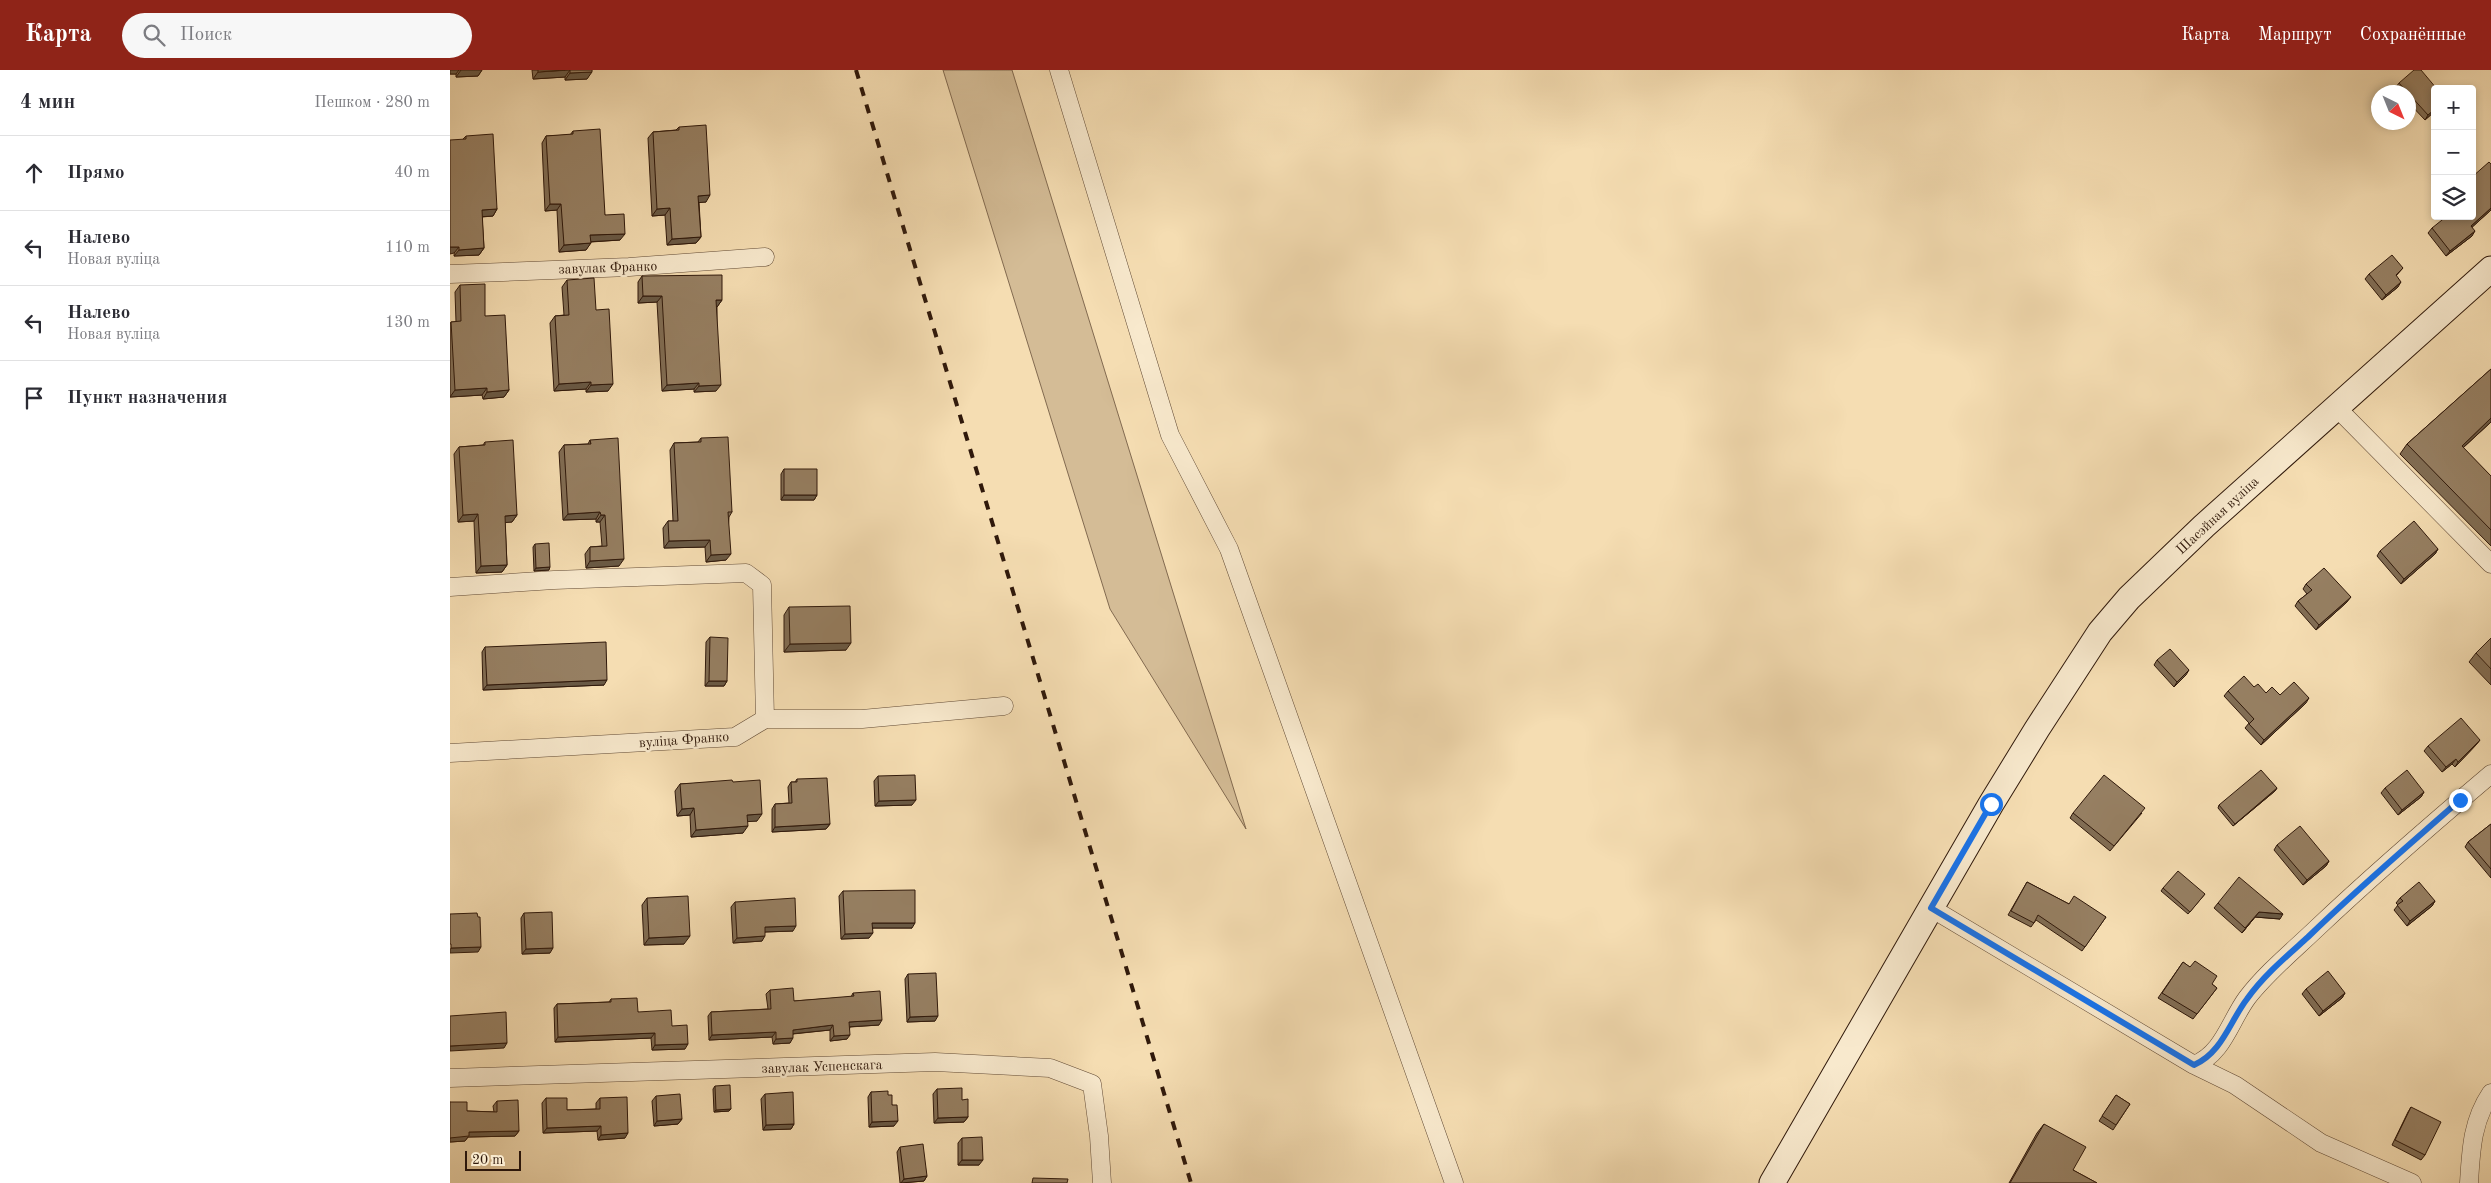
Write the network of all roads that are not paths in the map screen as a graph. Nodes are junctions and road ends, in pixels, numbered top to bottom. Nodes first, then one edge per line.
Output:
1 (1059, 70) edge
2 (766, 257) dead end
3 (2491, 269) edge
4 (450, 274) edge
5 (2338, 408) junction
6 (2491, 564) edge
7 (450, 587) edge
8 (1004, 706) dead end
9 (766, 719) junction
10 (450, 753) edge
11 (2491, 774) edge
12 (1931, 908) junction
13 (2194, 1065) junction
14 (450, 1078) edge
15 (2491, 1093) edge
16 (1102, 1183) edge
17 (1454, 1183) edge
18 (1772, 1183) edge
19 (2412, 1183) edge
20 (2469, 1183) edge

1 - 17 street
2 - 4 street, завулак Франко
3 - 5 main road, Шасэйная вуліца
5 - 6 street
5 - 12 main road, Шасэйная вуліца
7 - 9 street
8 - 9 street
9 - 10 street, вуліца Франко
11 - 13 street
12 - 13 street
12 - 18 main road, Шасэйная вуліца
13 - 19 street
14 - 16 street, завулак Успенскага
15 - 20 street

